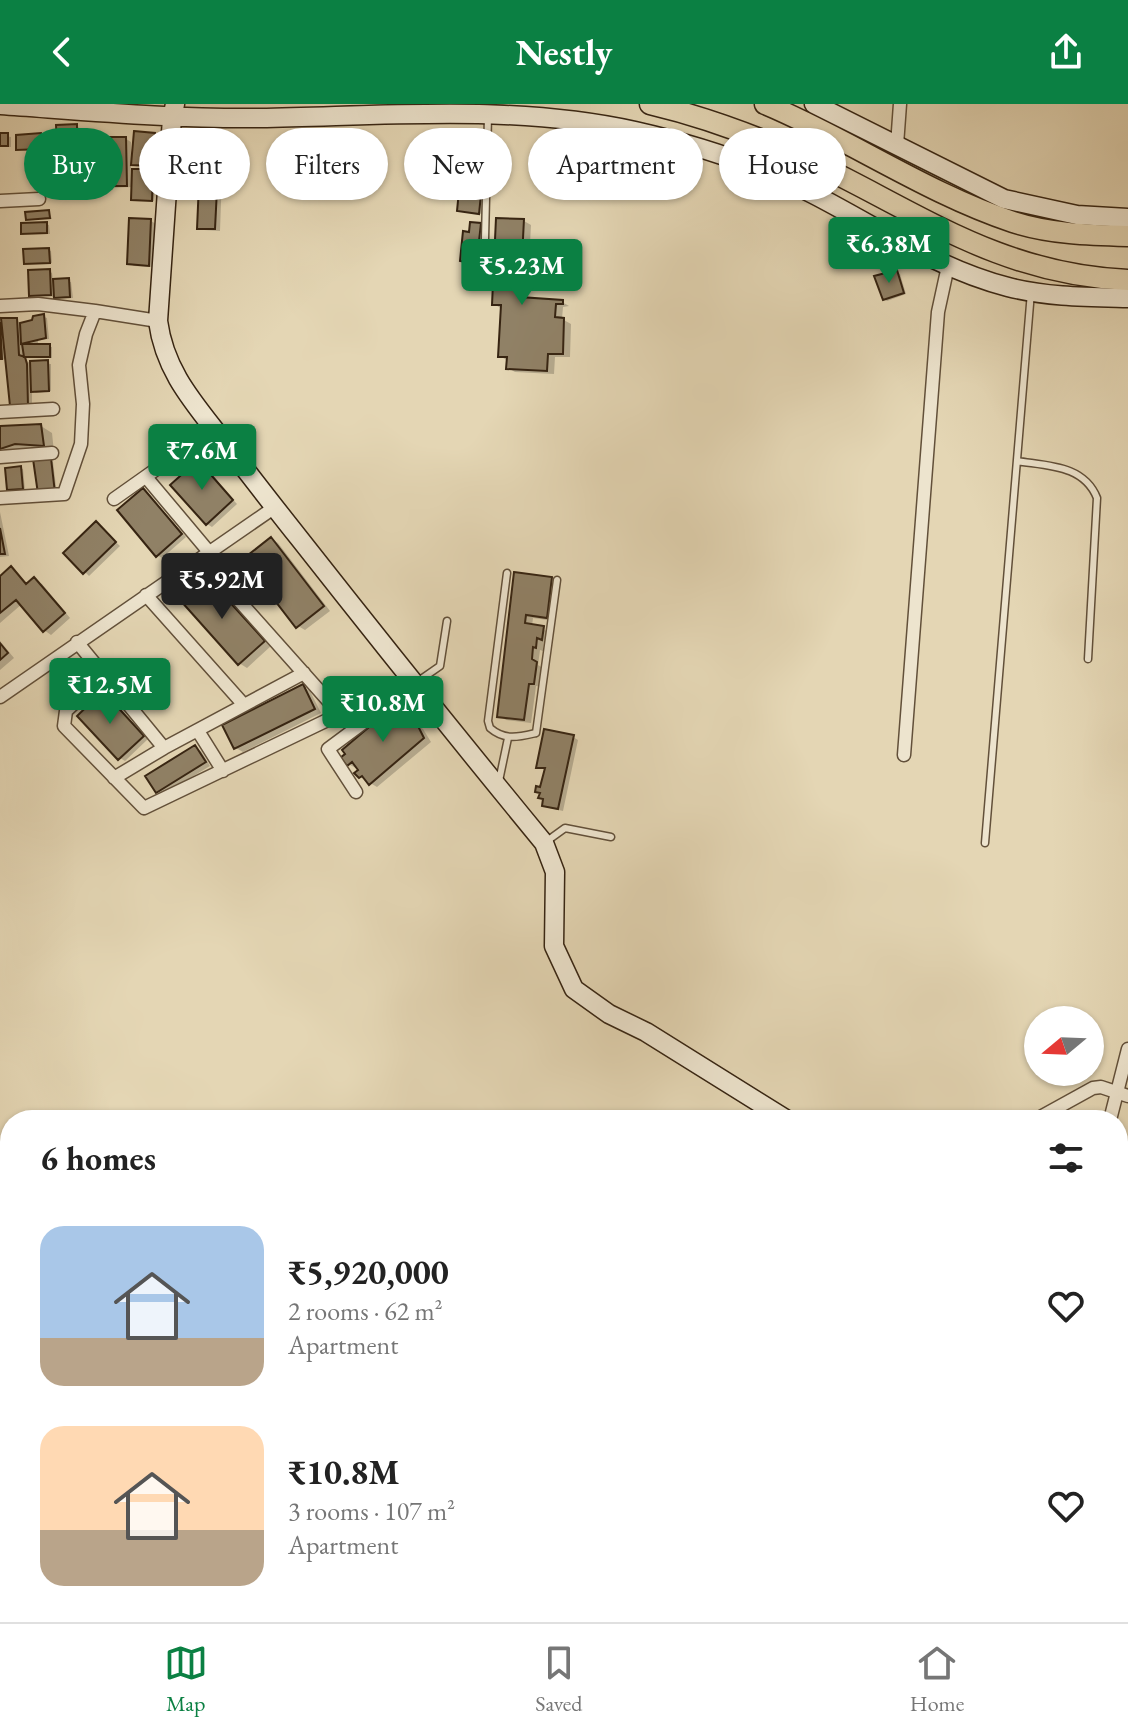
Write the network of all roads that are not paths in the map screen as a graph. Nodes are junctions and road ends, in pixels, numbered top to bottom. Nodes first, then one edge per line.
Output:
1 (650, 104) edge
2 (765, 104) edge
3 (814, 104) edge
4 (900, 104) edge
5 (0, 105) edge
6 (173, 111) edge
7 (488, 115) junction
8 (897, 145) junction
9 (24, 200) edge
10 (0, 201) edge
11 (1128, 218) edge
12 (1128, 236) edge
13 (948, 266) junction
14 (484, 280) dead end
15 (1128, 280) edge
16 (1031, 292) junction
17 (1128, 298) edge
18 (0, 306) edge
19 (95, 311) junction
20 (158, 321) junction
21 (53, 409) dead end
22 (0, 412) edge
23 (52, 453) dead end
24 (0, 457) edge
25 (172, 458) dead end
26 (1017, 461) junction
27 (146, 477) junction
28 (0, 498) edge
29 (114, 499) dead end
30 (275, 507) junction
31 (205, 555) junction
32 (507, 573) dead end
33 (557, 580) dead end
34 (146, 595) junction
35 (447, 621) dead end
36 (77, 642) junction
37 (1088, 659) dead end
38 (304, 673) junction
39 (104, 675) junction
40 (414, 685) junction
41 (0, 697) edge
42 (244, 705) junction
43 (198, 731) junction
44 (508, 738) junction
45 (164, 748) junction
46 (904, 755) dead end
47 (223, 771) junction
48 (114, 778) junction
49 (497, 787) junction
50 (356, 792) dead end
51 (611, 837) dead end
52 (544, 843) junction
53 (985, 843) dead end
54 (1128, 1049) edge
55 (1122, 1094) edge
56 (771, 1110) edge
57 (1053, 1110) edge

1 - 15 main road
2 - 12 main road
3 - 8 street
4 - 8 street
5 - 6 street
6 - 7 street
6 - 20 street
7 - 13 street
7 - 14 lane
8 - 11 street
9 - 10 street
13 - 16 street
13 - 46 street
16 - 17 street
16 - 26 lane
18 - 19 street
19 - 20 street
19 - 28 street
20 - 30 street
21 - 22 street
23 - 24 street
25 - 27 street
26 - 37 lane
26 - 53 lane
27 - 29 street
27 - 31 street
30 - 31 street
30 - 40 street
31 - 34 street
31 - 38 street
32 - 44 lane
33 - 44 lane
34 - 36 street
34 - 42 street
35 - 40 lane
36 - 39 street
36 - 41 street
38 - 42 street
38 - 47 street
39 - 45 street
39 - 48 street
40 - 49 street
40 - 50 street
42 - 43 street
43 - 45 street
43 - 47 street
44 - 49 lane
45 - 48 street
47 - 48 street
49 - 52 street
51 - 52 lane
52 - 56 street
54 - 55 street
55 - 57 street

